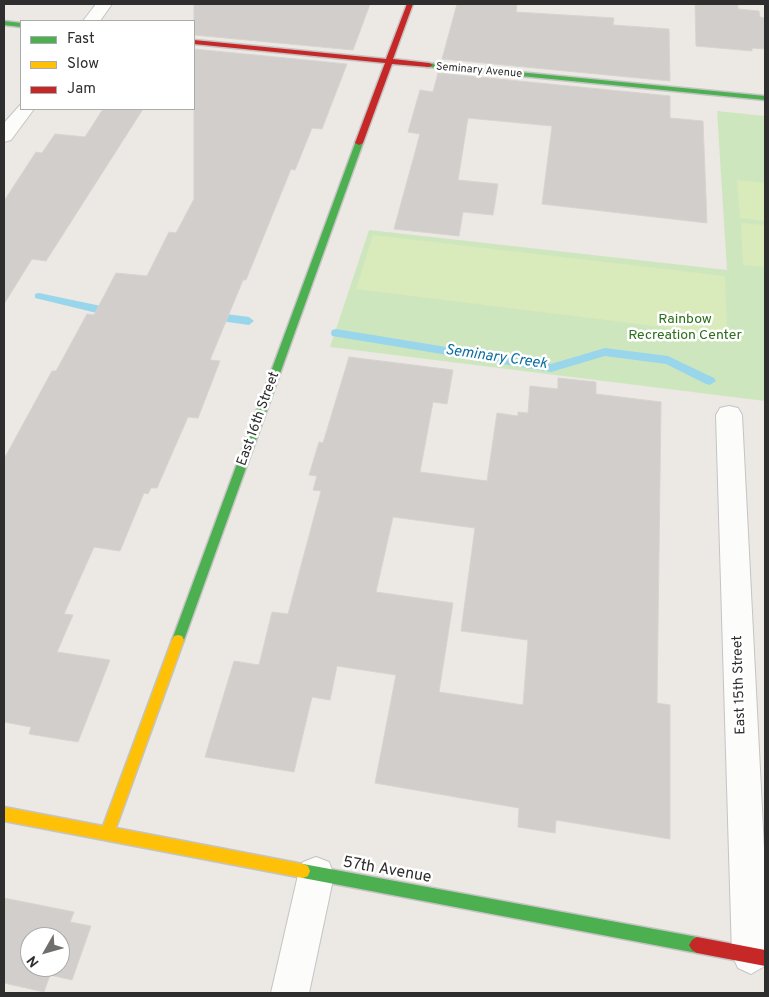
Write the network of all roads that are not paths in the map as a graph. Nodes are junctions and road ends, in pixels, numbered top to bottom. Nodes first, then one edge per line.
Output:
1 (104, 4) edge
2 (410, 4) edge
3 (92, 20) edge
4 (4, 23) edge
5 (20, 25) edge
6 (195, 42) edge
7 (389, 62) junction
8 (765, 98) edge
9 (23, 110) edge
10 (4, 136) edge
11 (729, 415) dead end
12 (4, 814) edge
13 (107, 833) junction
14 (316, 875) junction
15 (758, 956) edge
16 (290, 993) edge

1 - 3 street
2 - 7 street, East 16th Street
4 - 5 street
6 - 7 street, Seminary Avenue
7 - 8 street, Seminary Avenue
7 - 13 street, East 16th Street
9 - 10 street
11 - 15 street, East 15th Street
12 - 13 street, 57th Avenue
13 - 14 street, 57th Avenue
14 - 15 street, 57th Avenue
14 - 16 street

